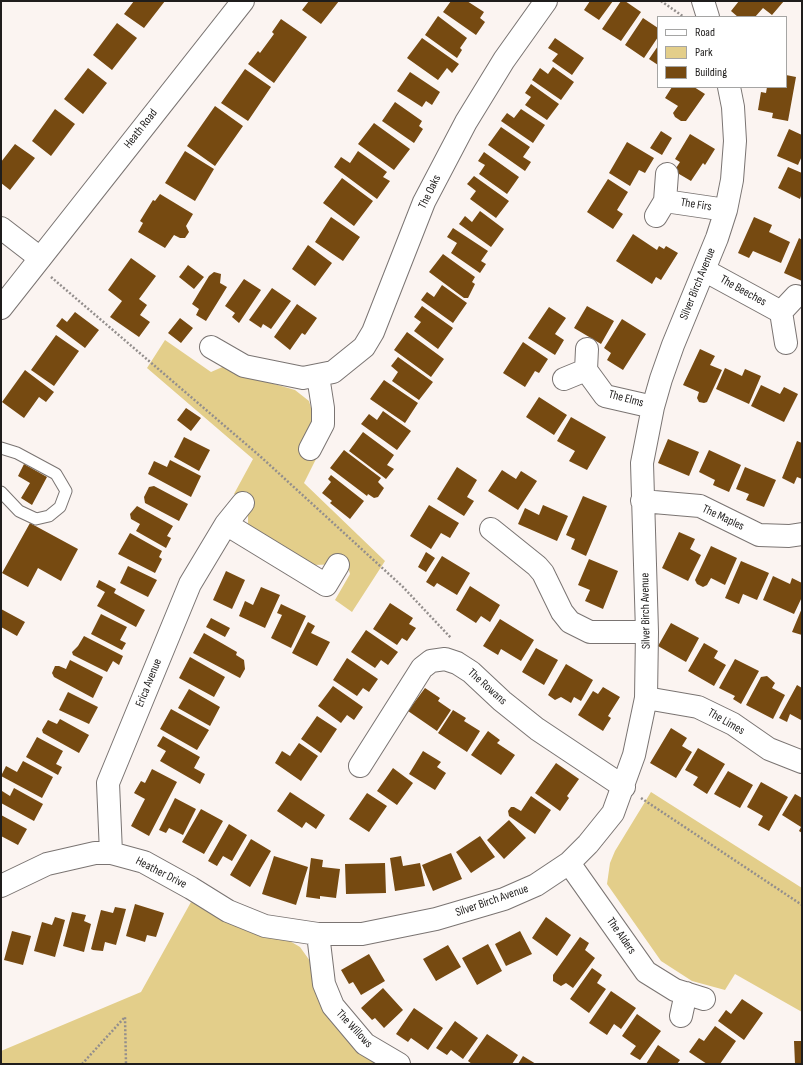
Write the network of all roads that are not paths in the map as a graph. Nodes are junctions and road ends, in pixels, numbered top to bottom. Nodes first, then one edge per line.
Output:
1 (243, 1) edge
2 (546, 1) edge
3 (703, 1) edge
4 (708, 16) edge
5 (729, 88) edge
6 (667, 174) dead end
7 (726, 210) junction
8 (1, 228) edge
9 (40, 258) junction
10 (704, 270) junction
11 (796, 296) dead end
12 (1, 308) edge
13 (781, 312) junction
14 (786, 343) dead end
15 (212, 347) dead end
16 (318, 376) junction
17 (564, 379) dead end
18 (653, 407) junction
19 (1, 448) edge
20 (310, 449) dead end
21 (1, 492) edge
22 (642, 501) junction
23 (243, 503) dead end
24 (226, 524) junction
25 (492, 529) dead end
26 (802, 534) edge
27 (338, 565) dead end
28 (647, 632) junction
29 (646, 698) junction
30 (802, 762) edge
31 (360, 766) dead end
32 (624, 787) junction
33 (112, 853) junction
34 (569, 862) junction
35 (1, 886) edge
36 (318, 934) junction
37 (681, 1016) dead end
38 (399, 1064) edge

1 - 9 street, Heath Road
2 - 16 street, The Oaks
3 - 4 street
5 - 7 street, Silver Birch Avenue
6 - 7 street, The Firs
7 - 10 street, Silver Birch Avenue
8 - 9 street
9 - 12 street, Heath Road
10 - 13 street, The Beeches
10 - 18 street, Silver Birch Avenue
11 - 13 street
13 - 14 street
15 - 16 street, The Oaks
16 - 20 street
17 - 18 street, The Elms
18 - 22 street, Silver Birch Avenue
19 - 21 lane
22 - 26 street, The Maples
22 - 28 street, Silver Birch Avenue
23 - 24 street, Erica Avenue
24 - 27 street
24 - 33 street, Erica Avenue
25 - 28 street
28 - 29 street, Silver Birch Avenue
29 - 30 street, The Limes
29 - 32 street, Silver Birch Avenue
31 - 32 street, The Rowans
32 - 34 street, Silver Birch Avenue
33 - 35 street, Heather Drive
33 - 36 street, Heather Drive
34 - 36 street, Silver Birch Avenue
34 - 37 street, The Alders
36 - 38 street, The Willows

